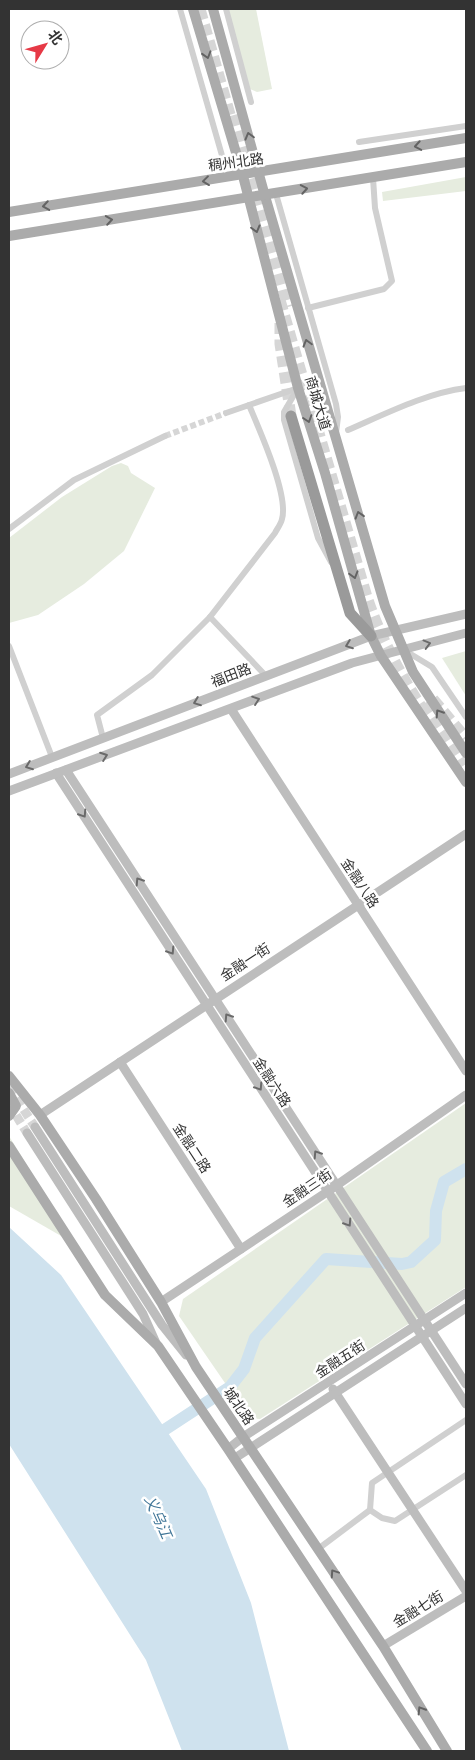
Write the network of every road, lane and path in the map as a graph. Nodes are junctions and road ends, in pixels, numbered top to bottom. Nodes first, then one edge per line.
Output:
1 (180, 9) edge
2 (193, 9) edge
3 (213, 9) edge
4 (226, 9) edge
5 (251, 102) dead end
6 (466, 126) edge
7 (466, 138) edge
8 (359, 142) dead end
9 (466, 162) edge
10 (259, 173) junction
11 (243, 176) junction
12 (373, 178) junction
13 (276, 194) junction
14 (265, 196) junction
15 (248, 199) junction
16 (9, 212) edge
17 (9, 236) edge
18 (308, 308) junction
19 (298, 388) junction
20 (466, 388) edge
21 (249, 405) junction
22 (226, 414) tunnel mouth
23 (291, 416) tunnel mouth
24 (348, 430) dead end
25 (165, 436) tunnel mouth
26 (335, 437) junction
27 (9, 529) edge
28 (338, 572) junction
29 (466, 614) edge
30 (210, 617) junction
31 (396, 630) junction
32 (466, 633) edge
33 (371, 636) junction
34 (9, 646) edge
35 (404, 650) junction
36 (381, 656) junction
37 (266, 676) junction
38 (231, 709) junction
39 (466, 717) edge
40 (103, 738) junction
41 (466, 754) edge
42 (52, 757) junction
43 (66, 770) junction
44 (56, 773) junction
45 (9, 774) edge
46 (466, 782) edge
47 (9, 791) edge
48 (466, 834) edge
49 (358, 905) junction
50 (216, 998) junction
51 (206, 1005) junction
52 (120, 1062) junction
53 (466, 1071) edge
54 (9, 1076) edge
55 (9, 1093) edge
56 (466, 1095) edge
57 (40, 1114) junction
58 (9, 1116) edge
59 (9, 1146) edge
60 (337, 1185) junction
61 (327, 1192) junction
62 (241, 1249) junction
63 (466, 1293) edge
64 (162, 1302) junction
65 (466, 1308) edge
66 (424, 1320) junction
67 (415, 1326) junction
68 (432, 1330) junction
69 (422, 1337) junction
70 (158, 1346) junction
71 (199, 1371) junction
72 (329, 1383) junction
73 (466, 1384) edge
74 (336, 1393) junction
75 (466, 1404) edge
76 (466, 1420) edge
77 (243, 1437) junction
78 (228, 1449) junction
79 (252, 1449) junction
80 (235, 1458) junction
81 (388, 1472) junction
82 (466, 1475) edge
83 (370, 1510) junction
84 (414, 1511) junction
85 (318, 1549) junction
86 (466, 1591) edge
87 (466, 1596) edge
88 (383, 1646) junction
89 (427, 1751) edge
90 (447, 1751) edge

1 - 11 street
2 -> 11 main road, 商城大道
10 -> 3 main road, 商城大道
4 - 5 street
6 - 8 street
7 -> 10 main road, 稠州北路
9 - 12 main road
10 - 11 main road, 稠州北路
10 - 14 main road, 商城大道
11 - 15 main road, 商城大道
11 -> 16 main road, 稠州北路
13 -> 12 main road
12 - 18 street
13 - 14 main road
13 - 18 street
14 - 15 main road
26 -> 14 main road, 商城大道
17 -> 15 main road
15 -> 19 main road, 商城大道
18 - 26 street
19 - 21 street
19 - 28 street
19 -> 33 main road, 商城大道
20 - 24 street
21 - 22 street
21 - 30 street
23 - 28 highway
25 - 27 street
31 -> 26 main road, 商城大道
28 - 33 highway
29 - 31 street, 福田路
30 - 37 street
30 - 40 street
31 - 33 street, 福田路
31 - 35 main road, 商城大道
35 -> 32 street
33 - 36 main road, 商城大道
33 -> 37 street, 福田路
34 - 42 street
35 - 36 street
35 - 39 street
41 -> 35 main road, 商城大道
38 -> 36 street
36 - 46 main road, 商城大道
37 -> 40 street, 福田路
43 -> 38 street
38 - 49 street, 金融八路
40 - 42 street, 福田路
42 -> 45 street, 福田路
43 - 44 street
50 -> 43 street, 金融六路
44 - 47 street
44 -> 51 street, 金融六路
48 - 49 street, 金融一街
49 - 50 street, 金融一街
49 - 53 street, 金融八路
50 - 51 street, 金融一街
60 -> 50 street, 金融六路
51 - 52 street, 金融一街
51 -> 61 street, 金融六路
52 - 57 street, 金融一街
52 - 62 street, 金融二路
54 - 57 main road, 城北路
55 - 58 main road
56 - 60 street, 金融三街
57 - 64 main road, 城北路
59 - 70 main road
60 - 61 street, 金融三街
60 - 66 street, 金融六路
61 - 62 street, 金融三街
61 -> 67 street, 金融六路
62 - 64 street, 金融三街
63 - 66 street, 金融五街
64 - 71 main road, 城北路
65 - 68 street, 金融五街
66 - 67 street, 金融五街
66 - 68 street, 金融六路
67 - 69 street, 金融六路
67 - 72 street, 金融五街
68 - 69 street, 金融五街
68 - 73 street, 金融六路
69 - 74 street, 金融五街
69 - 75 street, 金融六路
70 - 71 street
70 - 78 main road
71 - 77 main road, 城北路
72 - 74 street
72 - 77 street, 金融五街
74 - 79 street, 金融五街
74 - 81 street
76 - 81 street
77 - 78 street, 金融五街
77 - 79 main road, 城北路
78 - 80 main road
79 - 80 street, 金融五街
79 - 85 main road, 城北路
80 - 89 main road
81 - 83 street
81 - 84 street
82 - 84 street
83 - 84 street
83 - 85 street
84 - 86 street
88 -> 85 main road, 城北路
87 - 88 street, 金融七街
90 -> 88 main road, 城北路

